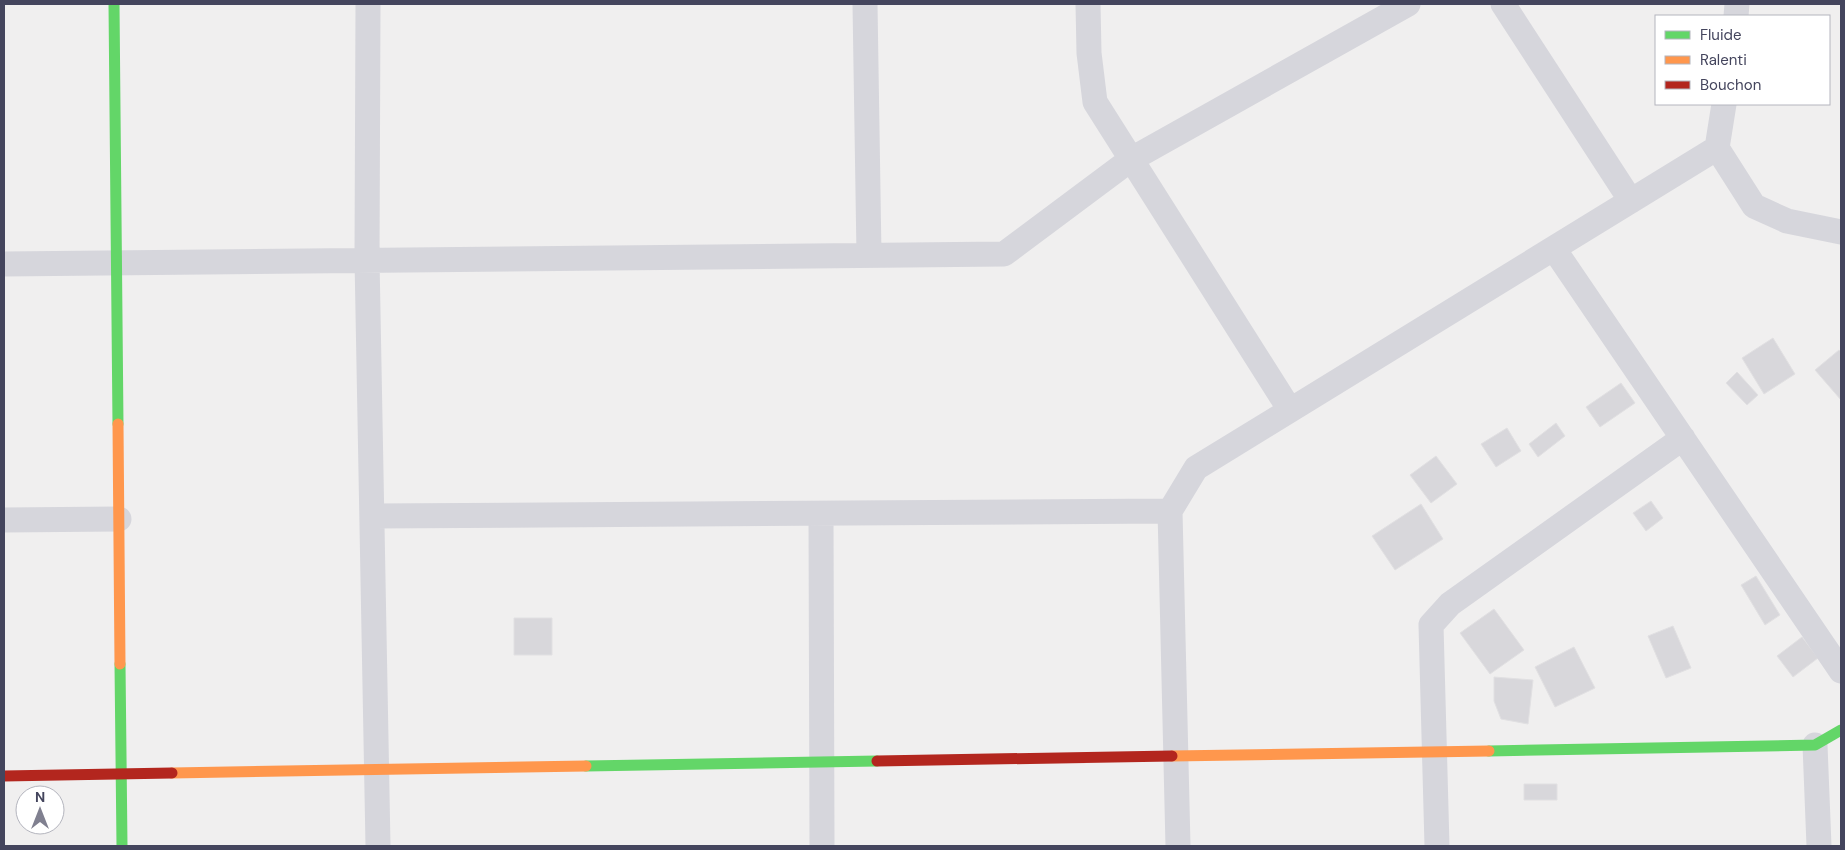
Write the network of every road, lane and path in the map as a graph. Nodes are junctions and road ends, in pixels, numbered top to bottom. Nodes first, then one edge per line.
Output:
1 (114, 4) edge
2 (368, 4) edge
3 (865, 4) edge
4 (1088, 4) edge
5 (1408, 4) edge
6 (1503, 4) edge
7 (1724, 105) edge
8 (1717, 148) junction
9 (1130, 160) junction
10 (1631, 201) junction
11 (1841, 232) edge
12 (1554, 249) junction
13 (869, 255) junction
14 (367, 259) junction
15 (116, 263) junction
16 (4, 264) edge
17 (1290, 410) junction
18 (1683, 438) junction
19 (1170, 511) junction
20 (821, 515) junction
21 (372, 516) junction
22 (119, 519) junction
23 (4, 520) edge
24 (1841, 671) edge
25 (1841, 730) edge
26 (1815, 745) junction
27 (1435, 750) junction
28 (1176, 755) junction
29 (821, 762) junction
30 (376, 770) junction
31 (4, 776) edge
32 (121, 776) junction
33 (122, 846) edge
34 (378, 846) edge
35 (822, 846) edge
36 (1178, 846) edge
37 (1437, 846) edge
38 (1819, 846) edge

1 - 15 street
2 - 14 street
3 - 13 street
4 - 9 street
5 - 9 street
6 - 10 street
7 - 8 street
8 - 10 street
8 - 11 street
9 - 13 street
9 - 17 street
10 - 12 street
12 - 17 street
12 - 18 street
13 - 14 street
14 - 15 street
14 - 21 street
15 - 16 street
15 - 22 street
17 - 19 street
18 - 24 street
18 - 27 street
19 - 20 street
19 - 28 street
20 - 21 street
20 - 29 street
21 - 30 street
22 - 23 street
22 - 32 street
25 - 26 street
26 - 27 street
26 - 38 street
27 - 28 street
27 - 37 street
28 - 29 street
28 - 36 street
29 - 30 street
29 - 35 street
30 - 32 street
30 - 34 street
31 - 32 street
32 - 33 street

